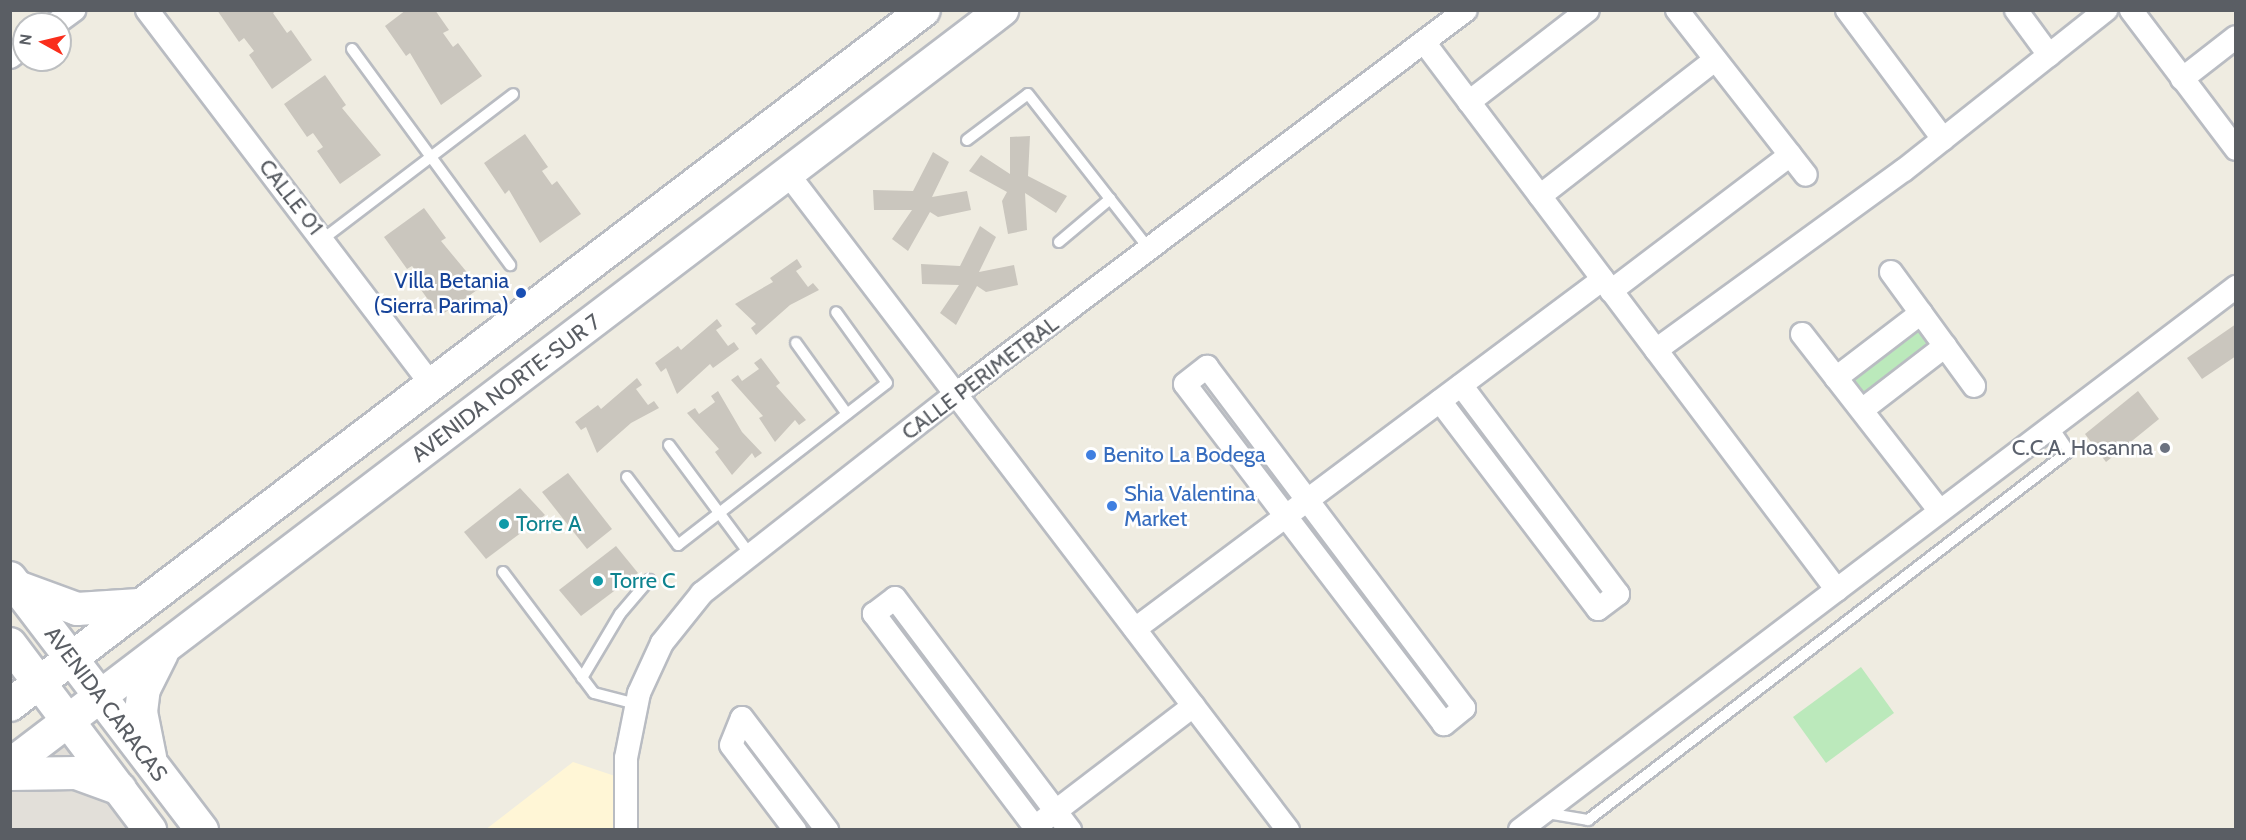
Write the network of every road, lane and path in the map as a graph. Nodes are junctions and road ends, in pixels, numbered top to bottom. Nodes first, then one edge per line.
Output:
1 (147, 10) edge
2 (924, 10) edge
3 (1002, 10) edge
4 (1466, 10) edge
5 (1588, 10) edge
6 (1677, 10) edge
7 (1847, 10) edge
8 (2016, 10) edge
9 (2106, 10) edge
10 (2131, 10) edge
11 (2235, 37) edge
12 (1424, 42) junction
13 (352, 49) dead end
14 (2049, 55) junction
15 (1715, 60) junction
16 (2182, 78) junction
17 (513, 94) dead end
18 (1469, 102) junction
19 (1943, 139) junction
20 (967, 140) dead end
21 (2235, 149) edge
22 (1790, 155) junction
23 (431, 157) junction
24 (788, 174) junction
25 (1806, 175) dead end
26 (1540, 196) junction
27 (1110, 199) junction
28 (323, 239) junction
29 (1059, 242) dead end
30 (1150, 250) junction
31 (510, 265) dead end
32 (1892, 272) dead end
33 (1607, 285) junction
34 (2235, 287) edge
35 (836, 312) dead end
36 (1921, 313) junction
37 (1802, 334) dead end
38 (796, 344) dead end
39 (1945, 346) junction
40 (1656, 350) junction
41 (1836, 378) junction
42 (1461, 385) junction
43 (432, 386) junction
44 (1974, 386) dead end
45 (956, 394) junction
46 (1440, 401) junction
47 (1862, 411) junction
48 (848, 414) junction
49 (2052, 426) junction
50 (669, 446) dead end
51 (627, 477) dead end
52 (1307, 500) junction
53 (1940, 511) junction
54 (719, 513) junction
55 (1286, 516) junction
56 (749, 553) junction
57 (503, 572) dead end
58 (649, 580) dead end
59 (13, 582) edge
60 (1837, 590) junction
61 (146, 603) junction
62 (1135, 629) junction
63 (10, 644) edge
64 (166, 646) junction
65 (72, 659) junction
66 (582, 678) junction
67 (40, 682) junction
68 (100, 697) junction
69 (636, 704) junction
70 (10, 705) edge
71 (1193, 705) junction
72 (69, 721) junction
73 (10, 765) edge
74 (153, 766) junction
75 (10, 774) edge
76 (120, 789) junction
77 (1056, 811) junction
78 (1543, 812) junction
79 (1034, 829) edge
80 (150, 830) edge
81 (202, 830) edge
82 (626, 830) edge
83 (795, 830) edge
84 (827, 830) edge
85 (1070, 830) edge
86 (1288, 830) edge
87 (1520, 830) edge

1 - 28 street, CALLE 01
2 - 43 main road, AVENIDA NORTE-SUR 7
3 - 24 main road, AVENIDA NORTE-SUR 7
4 - 12 street, CALLE PERIMETRAL
5 - 18 street
6 - 15 street
7 - 19 street
8 - 14 street
9 - 14 street
10 - 16 street
11 - 16 street
12 - 18 street
12 - 30 street, CALLE PERIMETRAL
13 - 23 lane
14 - 19 street
15 - 22 street
15 - 26 street
16 - 21 street
17 - 23 lane
18 - 26 street
19 - 40 street
20 - 27 lane
22 - 25 street
22 - 33 street
23 - 28 lane
23 - 31 lane
24 - 45 street
24 - 64 main road, AVENIDA NORTE-SUR 7
26 - 33 street
27 - 29 lane
27 - 30 lane
28 - 43 street, CALLE 01
30 - 45 street, CALLE PERIMETRAL
32 - 36 street
33 - 40 street
33 - 42 street
34 - 49 street
35 - 48 lane
36 - 39 street
36 - 41 street
37 - 41 street
38 - 48 lane
39 - 44 street
39 - 47 street
40 - 60 street
41 - 47 street
42 - 46 street
42 - 46 street
43 - 61 main road, AVENIDA NORTE-SUR 7
45 - 56 street, CALLE PERIMETRAL
45 - 62 street
46 - 52 street
47 - 53 street
48 - 54 lane
49 - 53 street
49 - 78 lane
50 - 54 lane
51 - 54 lane
52 - 55 street
52 - 55 street
52 - 55 street
53 - 60 street
54 - 56 lane
55 - 62 street
56 - 69 street, CALLE PERIMETRAL
57 - 66 lane
58 - 66 lane
59 - 61 main road
59 - 65 main road, AVENIDA CARACAS
60 - 78 street
61 - 65 main road, AVENIDA NORTE-SUR 7
62 - 71 street
63 - 67 main road, AVENIDA CARACAS
64 - 68 main road, AVENIDA NORTE-SUR 7
64 - 74 main road
65 - 67 main road, AVENIDA NORTE-SUR 7
65 - 68 main road, AVENIDA CARACAS
66 - 69 lane
67 - 70 main road, AVENIDA NORTE-SUR 7
67 - 72 main road, AVENIDA CARACAS
68 - 72 main road, AVENIDA NORTE-SUR 7
68 - 74 main road, AVENIDA CARACAS
69 - 82 street, CALLE PERIMETRAL
71 - 77 street
71 - 86 street
72 - 73 main road, AVENIDA NORTE-SUR 7
72 - 76 main road, AVENIDA CARACAS
74 - 81 main road, AVENIDA CARACAS
75 - 76 main road
76 - 80 main road, AVENIDA CARACAS
77 - 79 street
77 - 79 street
77 - 85 street
78 - 87 street
83 - 84 street

